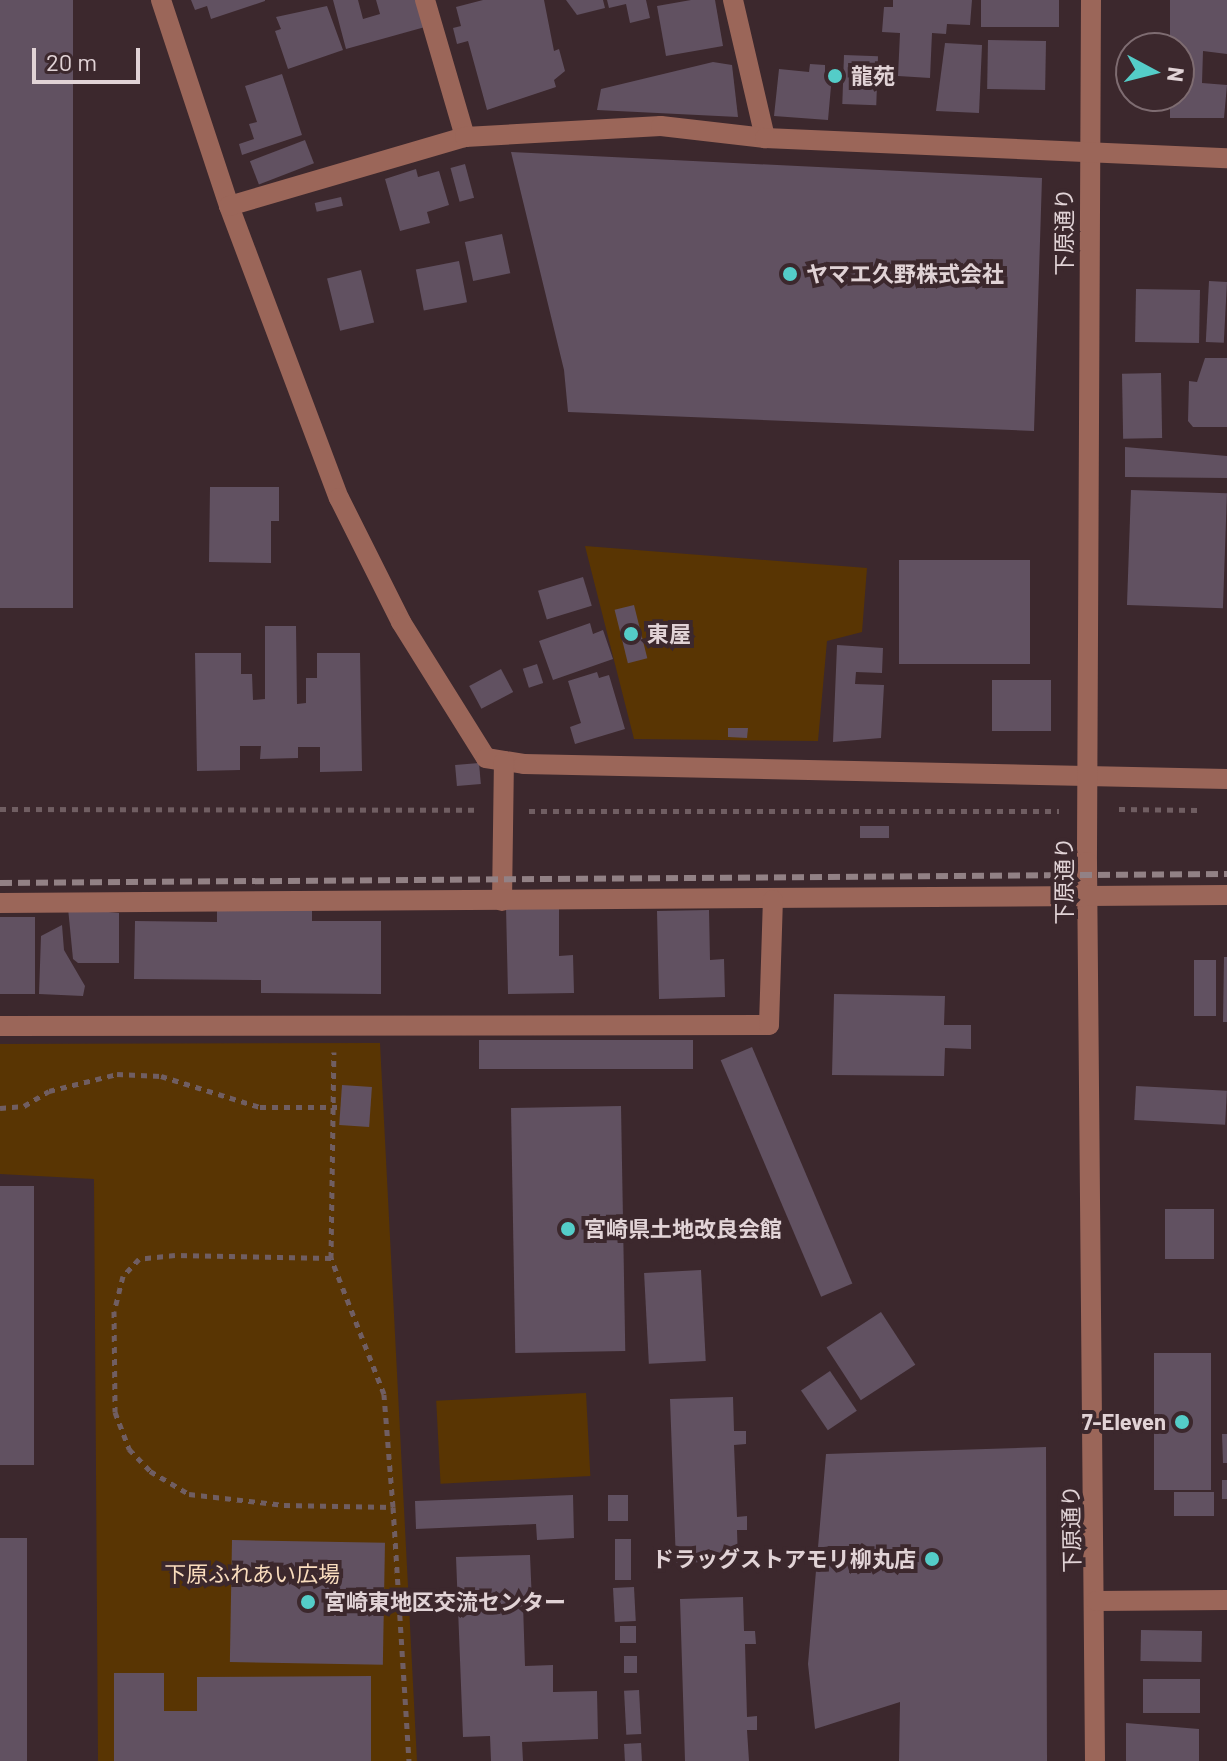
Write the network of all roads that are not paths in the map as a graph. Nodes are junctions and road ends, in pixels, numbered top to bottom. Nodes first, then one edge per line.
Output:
1 (161, 0) edge
2 (425, 0) edge
3 (733, 0) edge
4 (1091, 0) edge
5 (465, 137) junction
6 (765, 138) junction
7 (1088, 154) junction
8 (1227, 158) edge
9 (229, 206) junction
10 (504, 761) junction
11 (1088, 774) junction
12 (1227, 779) edge
13 (1227, 895) edge
14 (1087, 896) junction
15 (773, 900) junction
16 (502, 901) junction
17 (0, 903) edge
18 (0, 1026) edge
19 (1227, 1600) edge
20 (1096, 1601) junction
21 (1095, 1761) edge

1 - 9 street
2 - 5 street
3 - 6 street
4 - 7 street, 下原通り
5 - 6 street
5 - 9 street
6 - 7 street
7 - 8 street
7 - 11 street, 下原通り
9 - 10 street
10 - 11 street
10 - 16 street
11 - 12 street
11 - 14 street, 下原通り
13 - 14 street
14 - 15 street
14 - 20 street, 下原通り
15 - 16 street
15 - 18 street
16 - 17 street
19 - 20 street
20 - 21 street, 下原通り

